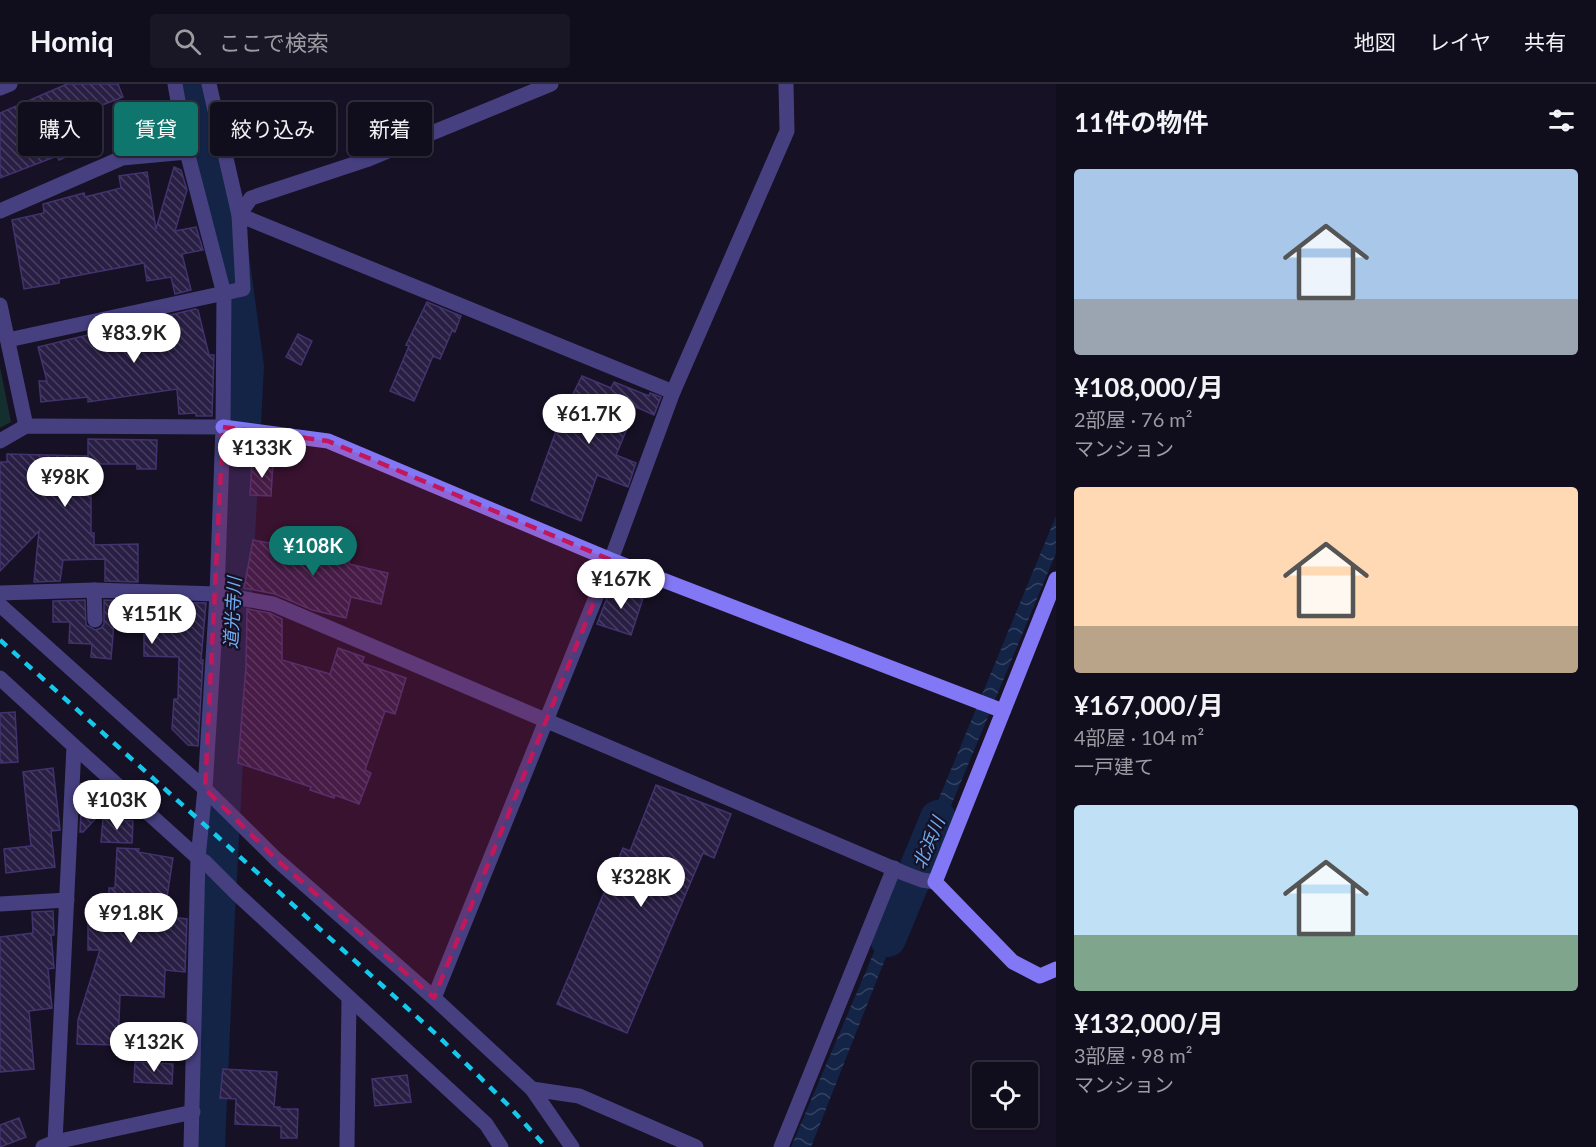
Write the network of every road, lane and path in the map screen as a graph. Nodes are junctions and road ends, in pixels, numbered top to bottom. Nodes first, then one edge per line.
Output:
1 (10, 84) edge
2 (175, 84) edge
3 (209, 84) edge
4 (550, 84) edge
5 (786, 84) edge
6 (0, 88) edge
7 (178, 102) edge
8 (144, 156) edge
9 (188, 156) edge
10 (0, 211) edge
11 (239, 215) junction
12 (224, 294) junction
13 (0, 305) edge
14 (8, 340) junction
15 (673, 392) junction
16 (26, 426) junction
17 (224, 427) junction
18 (0, 441) edge
19 (611, 560) junction
20 (1056, 579) edge
21 (94, 590) junction
22 (0, 593) edge
23 (218, 594) junction
24 (0, 605) edge
25 (95, 620) dead end
26 (0, 678) edge
27 (999, 710) junction
28 (547, 721) junction
29 (74, 746) junction
30 (206, 789) junction
31 (201, 860) junction
32 (900, 871) junction
33 (928, 881) junction
34 (67, 900) junction
35 (0, 904) edge
36 (1056, 969) edge
37 (350, 998) junction
38 (434, 998) junction
39 (531, 1089) junction
40 (193, 1112) junction
41 (49, 1144) edge
42 (191, 1147) edge
43 (347, 1147) edge
44 (501, 1147) edge
45 (572, 1147) edge
46 (696, 1147) edge
47 (781, 1147) edge

1 - 6 street
2 - 7 street
3 - 11 street
4 - 11 street
5 - 15 street
8 - 10 street
9 - 12 street
11 - 12 street
11 - 15 street
12 - 14 street
12 - 17 street
13 - 14 street
14 - 16 street
15 - 19 street
16 - 17 street
16 - 18 street
17 - 19 street
17 - 23 street
19 - 27 street
19 - 28 street
20 - 27 street
21 - 22 street
21 - 23 street
21 - 25 street
23 - 28 street
23 - 30 street
24 - 30 street
26 - 29 street
27 - 33 street
28 - 32 street
28 - 38 street
29 - 31 street
29 - 34 street
30 - 31 street
30 - 38 street
31 - 37 street
31 - 40 street
32 - 33 street
32 - 47 street
33 - 36 street
34 - 35 street
34 - 41 street
37 - 43 street
37 - 44 street
38 - 39 street
39 - 45 street
39 - 46 street
40 - 41 street
40 - 42 street

